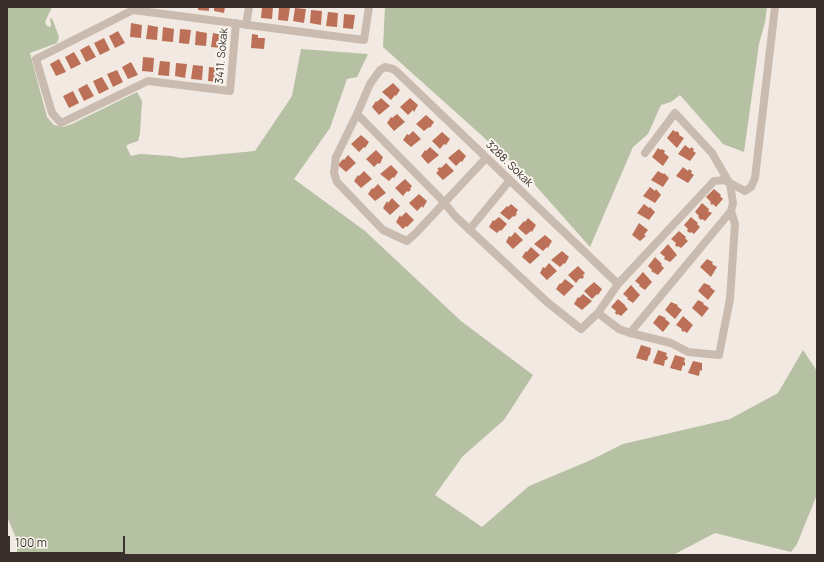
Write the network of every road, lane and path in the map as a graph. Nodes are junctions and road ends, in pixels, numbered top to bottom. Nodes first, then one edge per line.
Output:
1 (249, 7) edge
2 (369, 7) edge
3 (775, 7) edge
4 (133, 9) edge
5 (236, 24) junction
6 (246, 25) junction
7 (357, 114) junction
8 (645, 153) dead end
9 (486, 158) junction
10 (510, 180) junction
11 (730, 184) junction
12 (444, 203) junction
13 (731, 211) junction
14 (469, 230) junction
15 (618, 284) junction
16 (598, 313) junction
17 (630, 333) junction

1 - 6 street, 3411. Sokak
2 - 6 street
3 - 11 street
4 - 5 street
4 - 5 street, 3411. Sokak
5 - 6 street
7 - 9 street, 3288. Sokak
7 - 12 street
7 - 12 street
8 - 11 street
9 - 10 street, 3288. Sokak
9 - 12 street
10 - 14 street
10 - 15 street, 3288. Sokak
11 - 13 street
11 - 15 street
12 - 14 street
13 - 17 street
13 - 17 street
14 - 16 street
15 - 16 street
16 - 17 street

